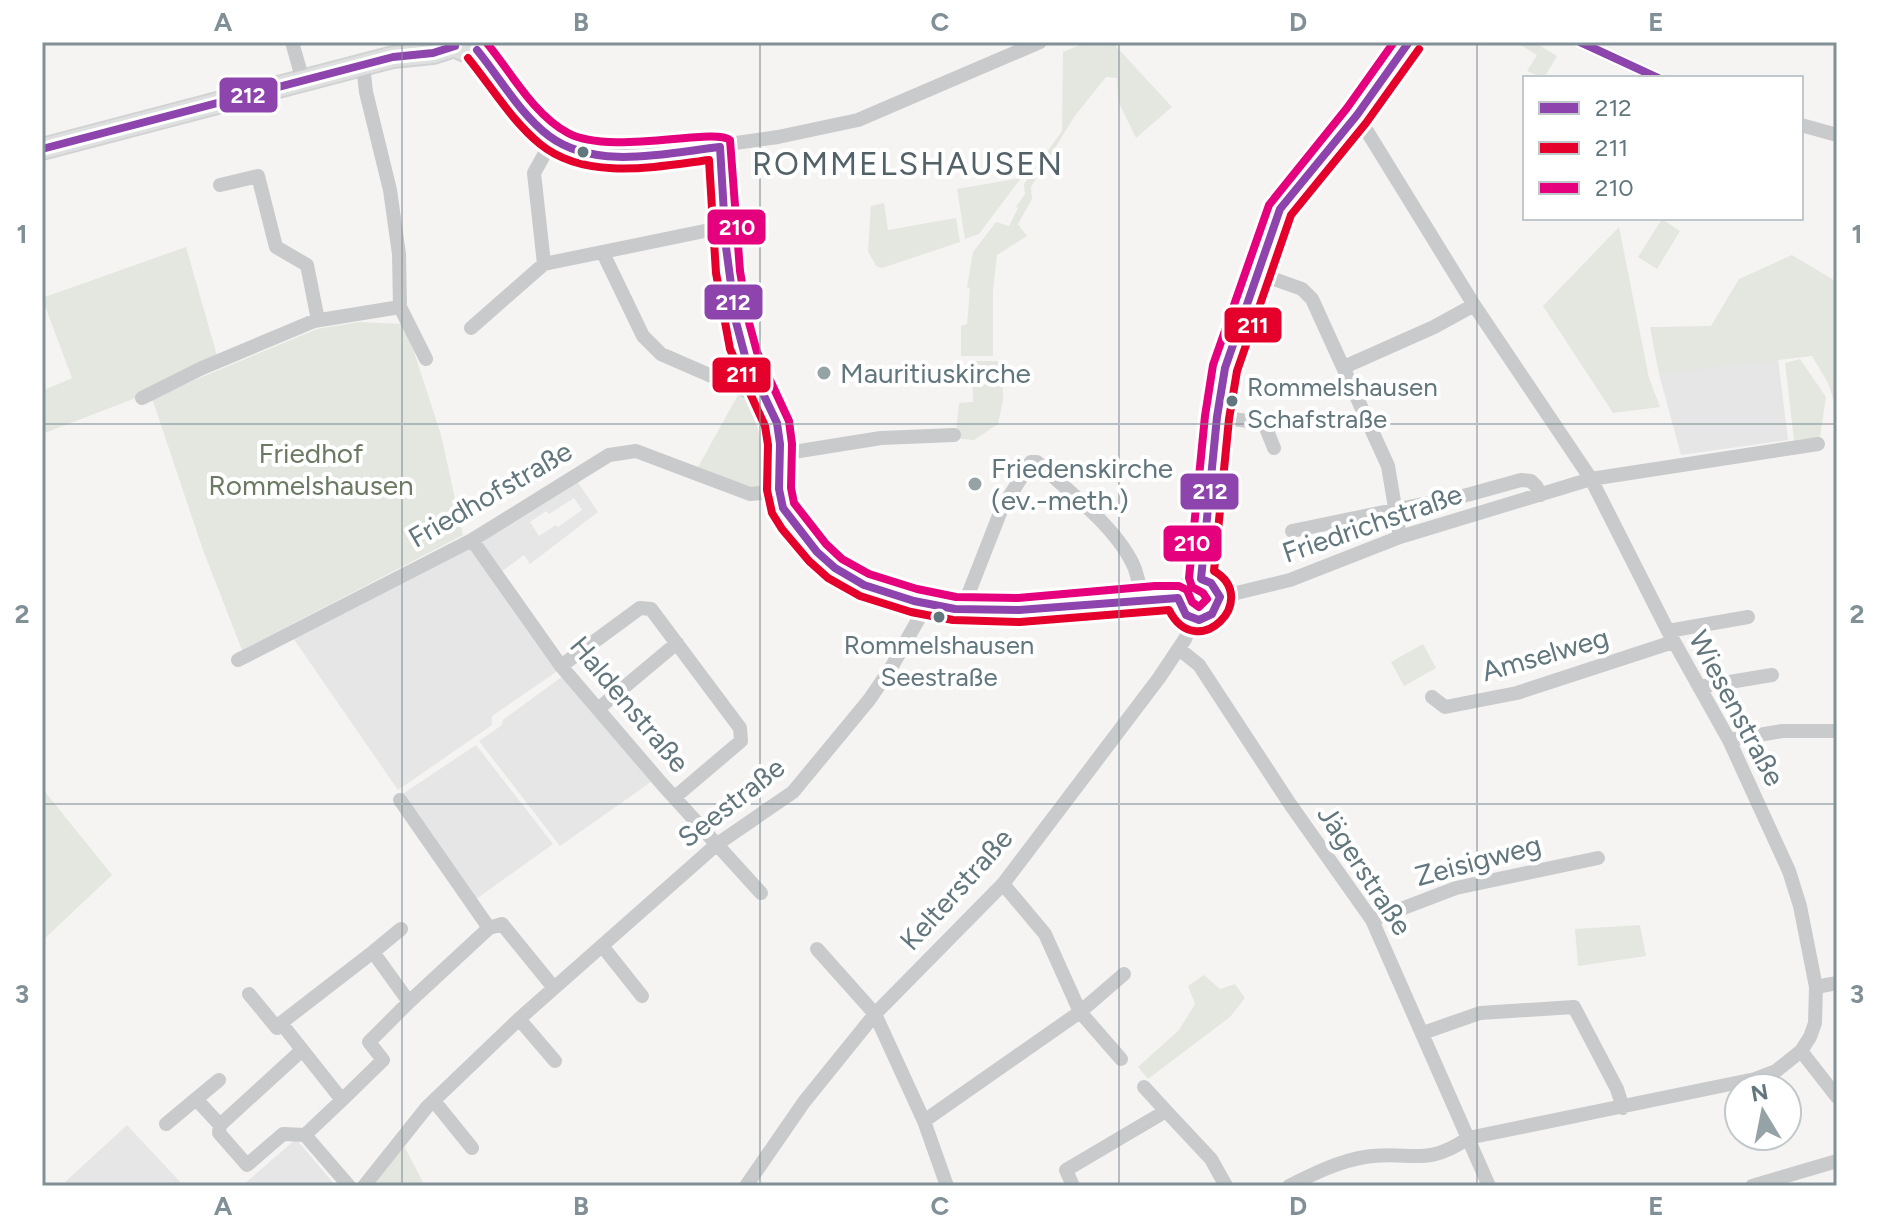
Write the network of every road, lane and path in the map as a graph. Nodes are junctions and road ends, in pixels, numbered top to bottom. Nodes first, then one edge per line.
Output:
1 (292, 42) edge
2 (425, 42) edge
3 (1040, 42) edge
4 (1409, 42) edge
5 (1580, 42) edge
6 (454, 44) edge
7 (480, 46) edge
8 (407, 54) junction
9 (363, 65) junction
10 (1654, 76) edge
11 (303, 81) junction
12 (1357, 115) junction
13 (1803, 126) edge
14 (1837, 135) edge
15 (553, 139) junction
16 (720, 147) junction
17 (42, 149) edge
18 (220, 185) dead end
19 (724, 227) junction
20 (603, 253) junction
21 (544, 264) junction
22 (1257, 273) junction
23 (1474, 305) junction
24 (400, 307) junction
25 (318, 320) junction
26 (471, 328) dead end
27 (426, 359) dead end
28 (1344, 367) junction
29 (142, 398) dead end
30 (769, 401) junction
31 (1217, 417) junction
32 (954, 435) dead end
33 (1818, 444) dead end
34 (1274, 448) dead end
35 (781, 454) junction
36 (1591, 479) junction
37 (780, 491) junction
38 (1541, 495) junction
39 (1396, 508) junction
40 (1292, 531) dead end
41 (1400, 537) junction
42 (472, 540) junction
43 (1201, 579) junction
44 (1220, 597) junction
45 (1178, 598) junction
46 (1143, 599) junction
47 (927, 604) junction
48 (962, 610) junction
49 (1748, 617) dead end
50 (1193, 619) junction
51 (1670, 637) junction
52 (677, 643) junction
53 (1179, 649) junction
54 (238, 660) dead end
55 (561, 666) junction
56 (1772, 675) dead end
57 (1699, 687) junction
58 (1432, 697) dead end
59 (598, 709) junction
60 (1837, 731) edge
61 (1729, 740) junction
62 (675, 797) junction
63 (400, 800) dead end
64 (716, 845) junction
65 (1598, 858) dead end
66 (1003, 884) junction
67 (761, 893) dead end
68 (1372, 920) junction
69 (489, 928) junction
70 (401, 929) dead end
71 (603, 947) junction
72 (817, 949) dead end
73 (373, 952) junction
74 (1124, 974) dead end
75 (1837, 983) edge
76 (1816, 987) junction
77 (554, 988) junction
78 (249, 994) dead end
79 (642, 996) dead end
80 (409, 1002) junction
81 (1080, 1012) junction
82 (875, 1014) junction
83 (519, 1019) junction
84 (281, 1023) junction
85 (1423, 1033) junction
86 (301, 1051) junction
87 (1801, 1051) junction
88 (1121, 1059) dead end
89 (555, 1061) dead end
90 (219, 1080) dead end
91 (1144, 1087) dead end
92 (1837, 1097) edge
93 (196, 1099) junction
94 (342, 1100) junction
95 (434, 1101) junction
96 (1623, 1108) junction
97 (1166, 1111) junction
98 (924, 1121) junction
99 (166, 1124) dead end
100 (220, 1125) junction
101 (305, 1135) junction
102 (1468, 1138) junction
103 (472, 1148) dead end
104 (1837, 1161) edge
105 (349, 1186) edge
106 (364, 1186) edge
107 (746, 1186) edge
108 (947, 1186) edge
109 (1073, 1186) edge
110 (1226, 1186) edge
111 (1289, 1186) edge
112 (1489, 1186) edge
113 (1752, 1186) edge

1 - 11 street
2 - 8 main road
3 - 16 street
4 - 12 street
5 - 10 street
6 - 7 main road
6 - 8 main road
7 - 15 street
8 - 9 main road
9 - 11 main road
9 - 24 street
11 - 17 main road
12 - 22 street
12 - 23 street, Wiesenstraße
13 - 14 street
15 - 16 street
15 - 21 street
16 - 19 street
18 - 25 street
19 - 20 street
19 - 30 street
20 - 21 street
20 - 30 street
21 - 26 street
22 - 28 street
22 - 31 street
23 - 28 street
23 - 36 street, Wiesenstraße
24 - 25 street
24 - 27 street
25 - 29 street
28 - 39 street
30 - 35 street
31 - 34 street
31 - 43 street
32 - 35 street
33 - 36 street, Friedrichstraße
35 - 37 street
36 - 38 street, Friedrichstraße
36 - 51 street, Wiesenstraße
37 - 42 street, Friedhofstraße
37 - 47 street
38 - 39 street, Friedrichstraße
38 - 41 street, Friedrichstraße
39 - 40 street, Friedrichstraße
39 - 41 street
41 - 44 street, Friedrichstraße
42 - 54 street, Friedhofstraße
42 - 55 street, Haldenstraße
43 - 44 street
43 - 45 street
44 - 50 street
45 - 46 street
45 - 50 street
46 - 48 street
46 - 48 street
47 - 48 street
47 - 64 street, Seestraße
49 - 51 street, Amselweg
50 - 53 street, Kelterstraße
51 - 57 street, Wiesenstraße
51 - 58 street, Amselweg
52 - 55 street
52 - 59 street
52 - 62 street
53 - 66 street, Kelterstraße
53 - 68 street, Jägerstraße
55 - 59 street, Haldenstraße
56 - 57 street
57 - 61 street, Wiesenstraße
59 - 62 street, Haldenstraße
60 - 61 street
61 - 76 street, Wiesenstraße
62 - 64 street, Haldenstraße
63 - 69 street
64 - 67 street, Haldenstraße
64 - 71 street, Seestraße
65 - 68 street, Zeisigweg
66 - 81 street
66 - 82 street, Kelterstraße
68 - 85 street, Jägerstraße
69 - 77 street
69 - 80 street
70 - 73 street
71 - 77 street, Seestraße
71 - 79 street
72 - 82 street
73 - 80 street
73 - 84 street
74 - 81 street
75 - 76 street
76 - 87 street, Wiesenstraße
77 - 83 street, Seestraße
78 - 84 street
80 - 94 street
81 - 88 street
81 - 98 street
82 - 98 street
82 - 107 street, Kelterstraße
83 - 89 street
83 - 95 street, Seestraße
84 - 86 street
85 - 96 street
85 - 102 street, Jägerstraße
86 - 94 street
86 - 100 street
87 - 92 street
87 - 96 street
90 - 93 street
91 - 97 street
93 - 99 street
93 - 100 street
94 - 101 street
95 - 103 street
95 - 106 street, Seestraße
96 - 102 street
97 - 109 street
97 - 110 street
98 - 108 street
100 - 101 street
101 - 105 street
102 - 111 street
102 - 112 street, Jägerstraße
104 - 113 street

